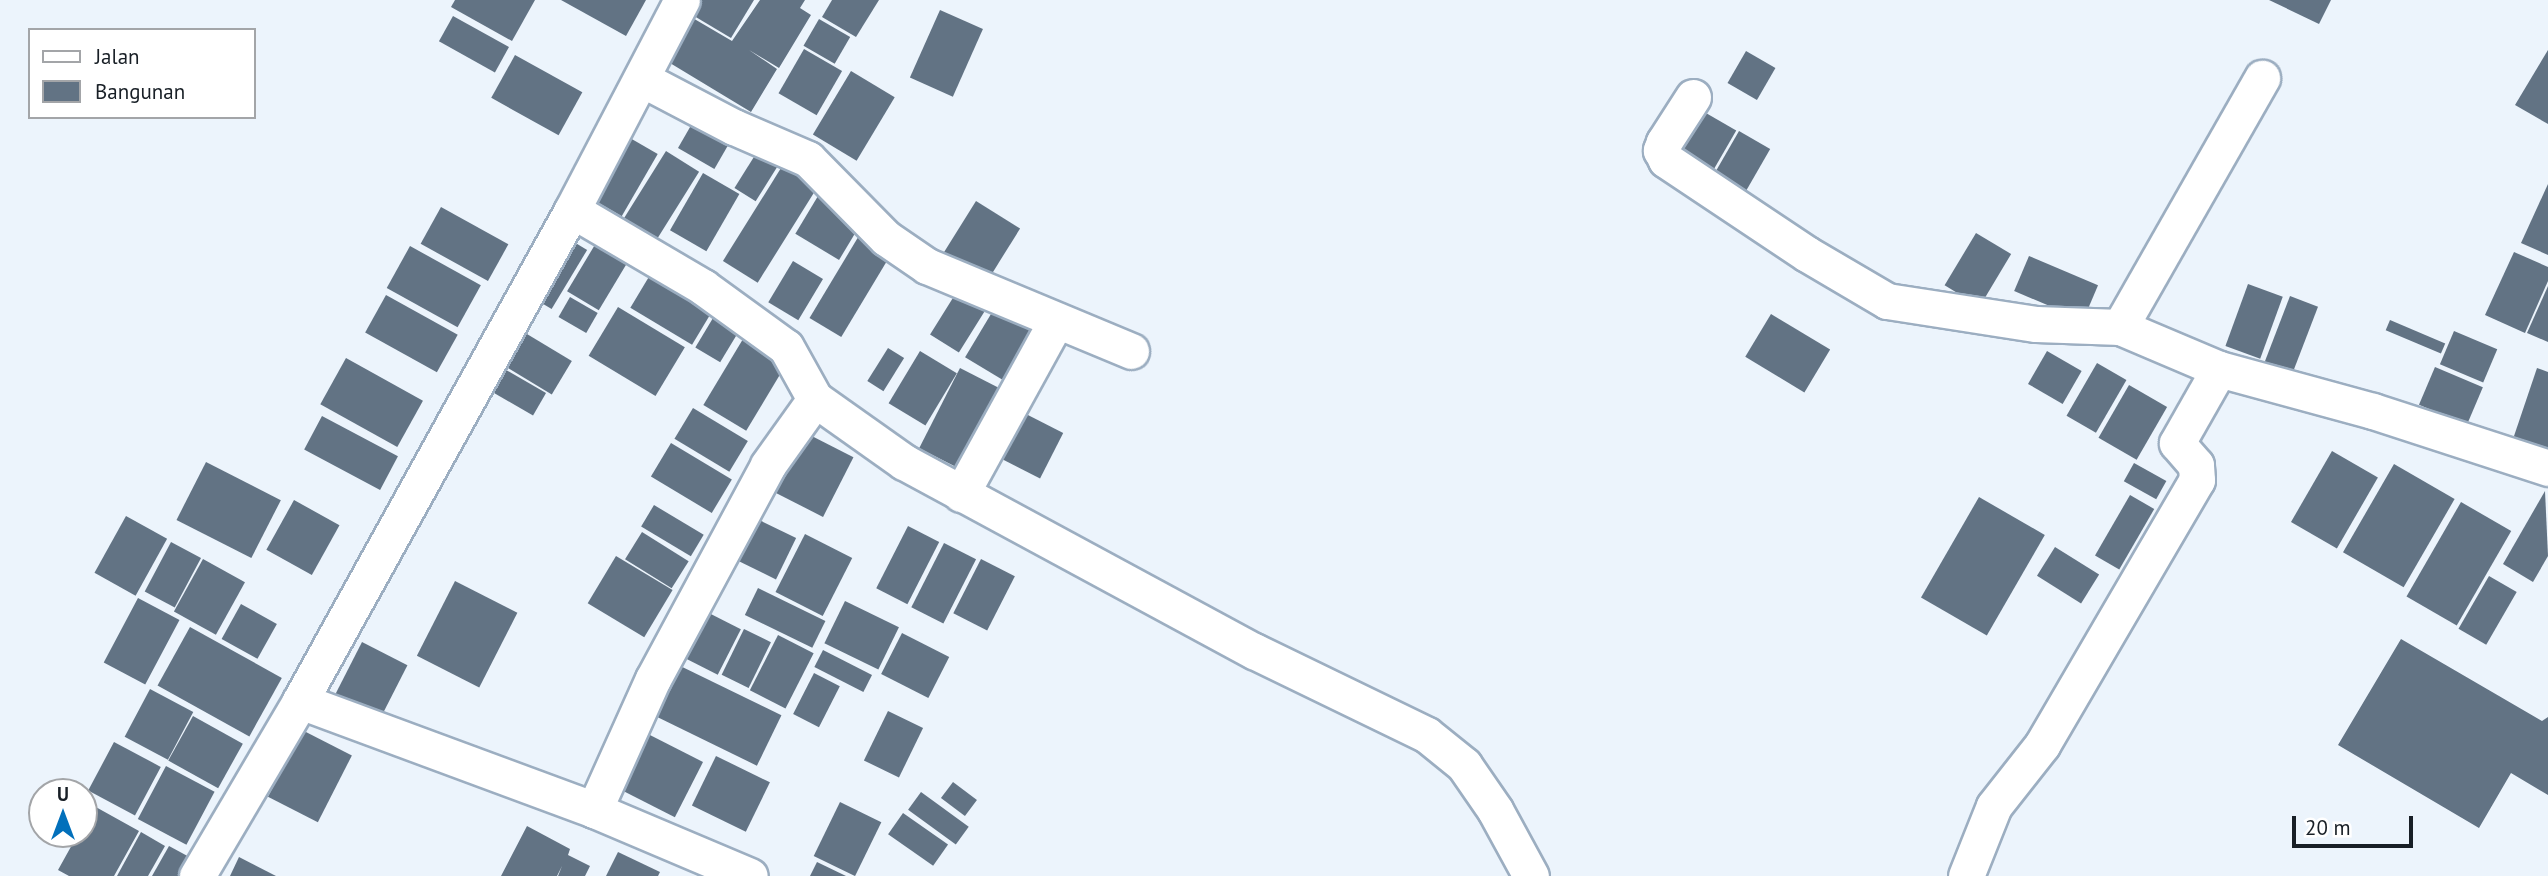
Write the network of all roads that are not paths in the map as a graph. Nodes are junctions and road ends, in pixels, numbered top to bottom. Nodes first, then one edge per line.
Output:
1 (682, 0) edge
2 (2262, 78) dead end
3 (642, 79) junction
4 (1693, 97) dead end
5 (572, 210) junction
6 (1056, 321) junction
7 (2120, 327) junction
8 (1131, 351) dead end
9 (2219, 369) junction
10 (815, 399) junction
11 (2548, 468) edge
12 (961, 494) junction
13 (300, 701) junction
14 (594, 810) junction
15 (197, 876) edge
16 (750, 876) edge
17 (1531, 876) edge
18 (1966, 876) edge

1 - 3 street
2 - 7 street
3 - 5 street
3 - 6 street
4 - 7 street
5 - 10 street
5 - 13 street
6 - 8 street
6 - 12 street
7 - 9 street
9 - 11 street
9 - 18 street
10 - 12 street
10 - 14 street
12 - 17 street
13 - 14 street
13 - 15 street
14 - 16 street

